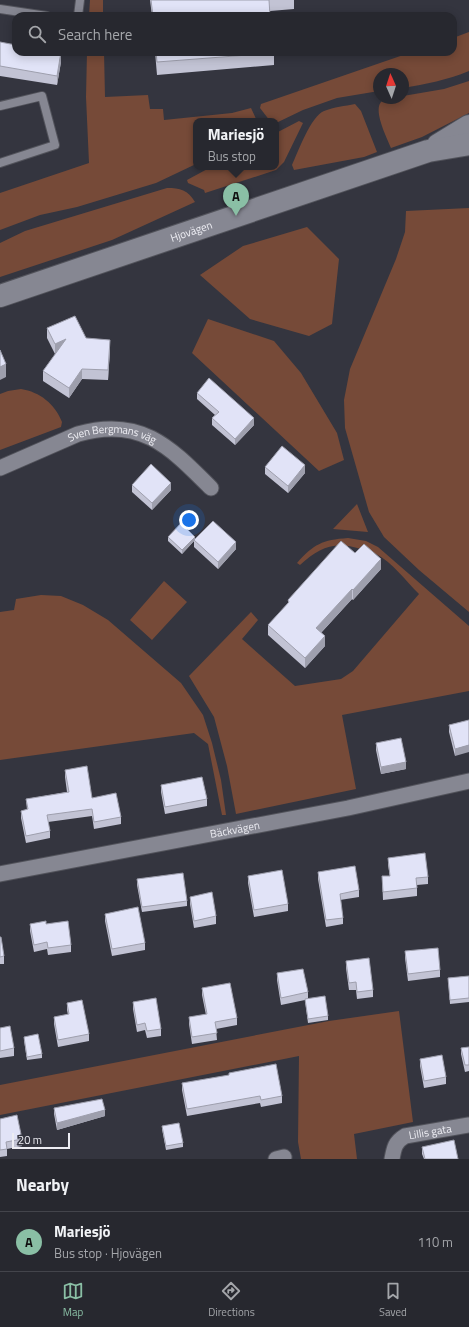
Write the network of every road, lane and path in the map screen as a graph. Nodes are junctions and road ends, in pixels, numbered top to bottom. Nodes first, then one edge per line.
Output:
1 (80, 0) edge
2 (0, 10) edge
3 (16, 12) edge
4 (78, 12) edge
5 (0, 106) edge
6 (469, 126) edge
7 (469, 144) edge
8 (428, 152) junction
9 (0, 163) edge
10 (0, 296) edge
11 (0, 468) edge
12 (211, 488) dead end
13 (469, 781) edge
14 (0, 874) edge
15 (469, 1125) edge
16 (393, 1152) edge

1 - 4 lane
2 - 3 lane
5 - 9 lane
6 - 8 main road, Hjovägen
7 - 8 main road, Hjovägen
8 - 10 main road, Hjovägen
11 - 12 street, Sven Bergmans väg
13 - 14 street, Bäckvägen
15 - 16 street, Lillis gata

